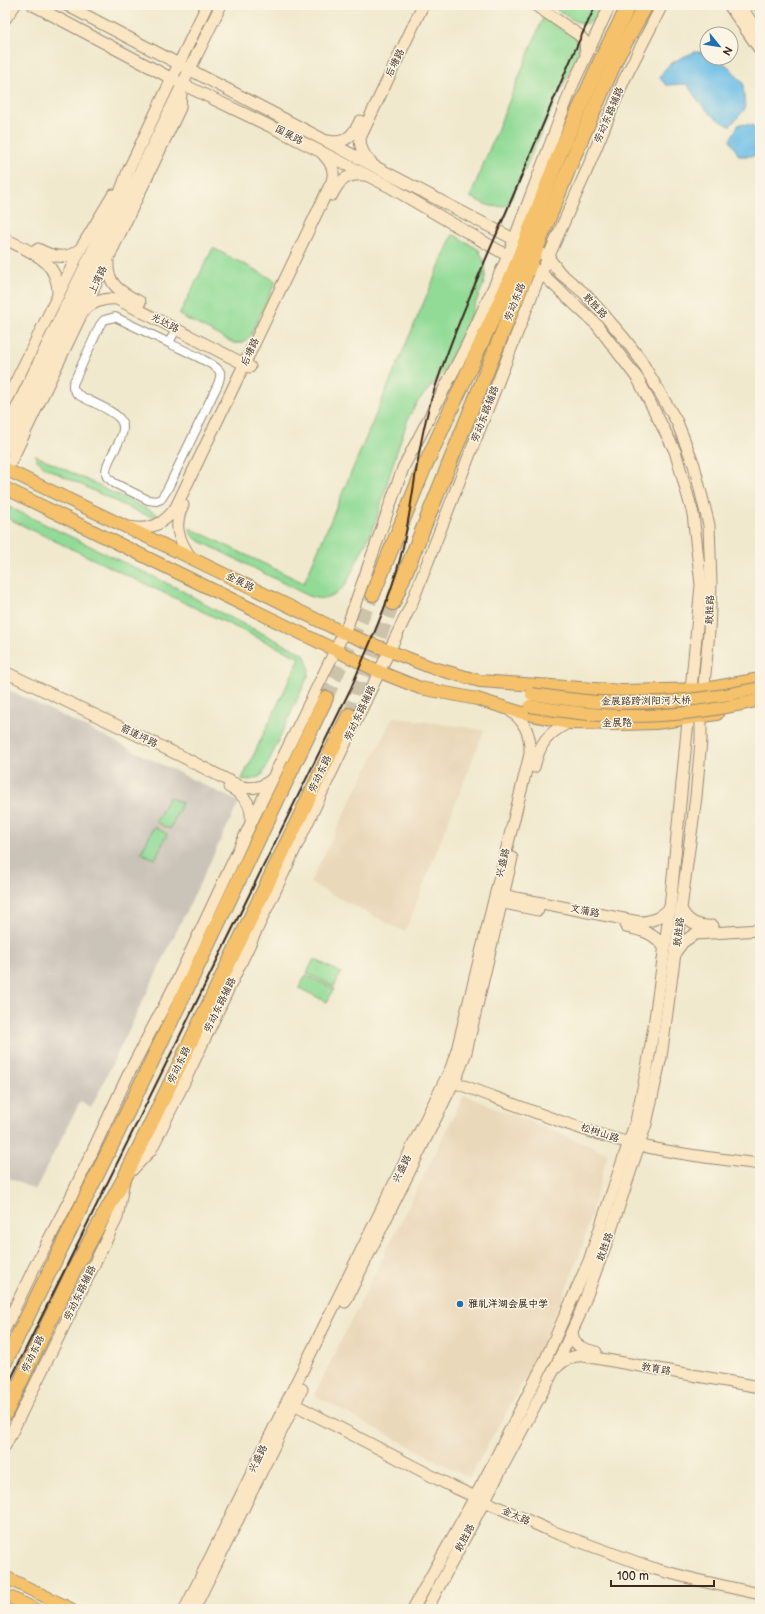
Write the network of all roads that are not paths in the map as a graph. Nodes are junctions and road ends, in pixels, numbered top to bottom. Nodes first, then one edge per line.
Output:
1 (15, 5) edge
2 (32, 5) edge
3 (66, 5) edge
4 (207, 5) edge
5 (221, 5) edge
6 (416, 5) edge
7 (423, 5) edge
8 (535, 5) edge
9 (541, 5) edge
10 (610, 5) edge
11 (629, 5) edge
12 (646, 5) edge
13 (662, 5) edge
14 (729, 5) edge
15 (740, 5) edge
16 (5, 19) edge
17 (600, 26) junction
18 (760, 35) edge
19 (760, 50) edge
20 (586, 56) junction
21 (179, 64) junction
22 (189, 69) junction
23 (172, 78) junction
24 (182, 84) junction
25 (323, 139) junction
26 (318, 150) junction
27 (372, 164) junction
28 (128, 171) junction
29 (368, 176) junction
30 (5, 232) edge
31 (5, 239) edge
32 (81, 248) junction
33 (531, 248) junction
34 (109, 257) junction
35 (524, 264) junction
36 (58, 297) junction
37 (82, 314) junction
38 (176, 329) junction
39 (169, 343) junction
40 (248, 362) junction
41 (32, 386) junction
42 (5, 404) edge
43 (5, 432) edge
44 (5, 450) edge
45 (6, 471) edge
46 (5, 488) edge
47 (128, 527) junction
48 (191, 558) junction
49 (373, 594) tunnel mouth
50 (393, 603) tunnel mouth
51 (344, 633) junction
52 (335, 651) junction
53 (390, 652) junction
54 (5, 672) edge
55 (380, 672) junction
56 (5, 679) edge
57 (760, 679) edge
58 (480, 681) junction
59 (691, 688) junction
60 (705, 688) junction
61 (760, 688) edge
62 (326, 698) tunnel mouth
63 (477, 699) junction
64 (531, 700) junction
65 (760, 700) edge
66 (760, 706) edge
67 (507, 708) junction
68 (349, 715) tunnel mouth
69 (701, 717) junction
70 (689, 718) junction
71 (568, 723) junction
72 (272, 779) junction
73 (251, 823) junction
74 (499, 898) junction
75 (670, 908) junction
76 (682, 909) junction
77 (760, 924) edge
78 (760, 930) edge
79 (664, 947) junction
80 (676, 951) junction
81 (451, 1077) junction
82 (115, 1138) junction
83 (635, 1141) junction
84 (760, 1158) edge
85 (760, 1164) edge
86 (125, 1177) junction
87 (72, 1195) junction
88 (5, 1328) edge
89 (572, 1331) junction
90 (5, 1362) edge
91 (555, 1368) junction
92 (760, 1381) edge
93 (760, 1387) edge
94 (292, 1400) junction
95 (5, 1414) edge
96 (5, 1446) edge
97 (481, 1497) junction
98 (5, 1577) edge
99 (760, 1588) edge
100 (760, 1594) edge
101 (5, 1595) edge
102 (34, 1609) edge
103 (71, 1609) edge
104 (185, 1609) edge
105 (194, 1609) edge
106 (413, 1609) edge
107 (427, 1609) edge

1 - 16 main road
2 - 23 main road, 国展路
3 - 21 main road, 国展路
4 - 21 main road, 上湾路
5 - 22 main road, 上湾路
6 - 25 main road, 后塘路
7 - 27 main road, 后塘路
8 - 20 main road
9 - 17 main road
10 - 17 main road, 劳动东路辅路
11 - 33 highway, 劳动东路
12 - 33 highway, 劳动东路
13 - 33 main road, 劳动东路辅路
14 - 19 main road
15 - 18 main road
17 - 20 main road, 劳动东路辅路
20 - 33 main road, 劳动东路辅路
21 - 22 main road, 国展路
21 - 23 main road, 上湾路
22 - 24 main road, 上湾路
22 - 25 main road, 国展路
23 - 24 main road, 国展路
23 - 28 main road, 上湾路
24 - 26 main road, 国展路
24 - 34 main road, 上湾路
24 - 41 main road, 上湾路
25 - 27 main road, 国展路
26 - 29 main road, 国展路
26 - 40 main road, 后塘路
27 - 33 main road, 国展路
28 - 32 main road, 上湾路
28 - 41 main road, 上湾路
29 - 35 main road, 国展路
29 - 40 main road, 后塘路
30 - 32 main road
31 - 36 main road
32 - 36 main road, 上湾路
33 - 35 highway, 劳动东路
33 - 35 main road, 劳动东路辅路
33 - 60 main road, 敢胜路
34 - 37 main road, 上湾路
34 - 40 main road, 光达路
35 - 49 highway, 劳动东路
35 - 50 highway, 劳动东路
35 - 51 main road, 劳动东路辅路
35 - 53 main road, 劳动东路辅路
35 - 59 main road, 敢胜路
36 - 42 main road, 上湾路
37 - 38 main road, 光达路
37 - 45 main road, 上湾路
38 - 39 street
38 - 40 main road, 光达路
39 - 39 street
40 - 47 main road, 后塘路
40 - 48 main road, 后塘路
41 - 43 main road, 上湾路
41 - 44 main road, 上湾路
45 - 47 main road, 金展路
46 - 52 main road, 金展路
47 - 48 main road, 金展路
48 - 51 main road, 金展路
51 - 52 main road, 劳动东路辅路
51 - 53 main road, 金展路
52 - 55 main road, 金展路
52 - 72 main road, 劳动东路辅路
53 - 55 main road, 劳动东路辅路
53 - 58 main road, 金展路
54 - 72 main road, 箭道坪路
55 - 63 main road, 金展路
55 - 86 main road, 劳动东路辅路
56 - 73 main road, 箭道坪路
57 - 60 main road, 金展路
58 - 59 main road, 金展路
58 - 64 main road, 金展路
59 - 60 main road, 金展路
59 - 70 main road, 敢胜路
60 - 69 main road, 敢胜路
61 - 64 main road, 金展路跨浏阳河大桥, bridge
62 - 82 highway
63 - 64 main road, 金展路
63 - 67 main road, 金展路
64 - 65 main road, 金展路跨浏阳河大桥, bridge
66 - 69 main road, 金展路
67 - 71 main road, 金展路
67 - 74 main road, 兴盛路
68 - 86 highway, 劳动东路
69 - 70 main road, 金展路
69 - 76 main road, 敢胜路
70 - 71 main road, 金展路
70 - 75 main road, 敢胜路
71 - 74 main road, 兴盛路
72 - 73 main road, 劳动东路辅路
73 - 87 main road, 劳动东路辅路
74 - 75 main road, 文蒲路
74 - 79 main road, 文蒲路
74 - 81 main road, 兴盛路
75 - 79 main road, 敢胜路
76 - 77 main road
76 - 80 main road, 敢胜路
78 - 80 main road
79 - 83 main road, 敢胜路
80 - 83 main road, 敢胜路
81 - 83 main road, 松树山路
81 - 94 main road, 兴盛路
82 - 87 main road
82 - 90 highway
83 - 84 main road, 松树山路
83 - 85 main road, 松树山路
83 - 89 main road, 敢胜路
83 - 97 main road, 敢胜路
86 - 95 highway, 劳动东路
86 - 96 main road, 劳动东路辅路
87 - 88 main road, 劳动东路辅路
89 - 91 main road, 敢胜路
89 - 92 main road, 教育路
91 - 93 main road, 教育路
91 - 97 main road, 敢胜路
94 - 97 main road, 金太路
94 - 104 main road, 兴盛路
94 - 105 main road, 兴盛路
97 - 99 main road, 金太路
97 - 100 main road, 金太路
97 - 106 main road, 敢胜路
97 - 107 main road, 敢胜路
98 - 103 main road
101 - 102 main road

